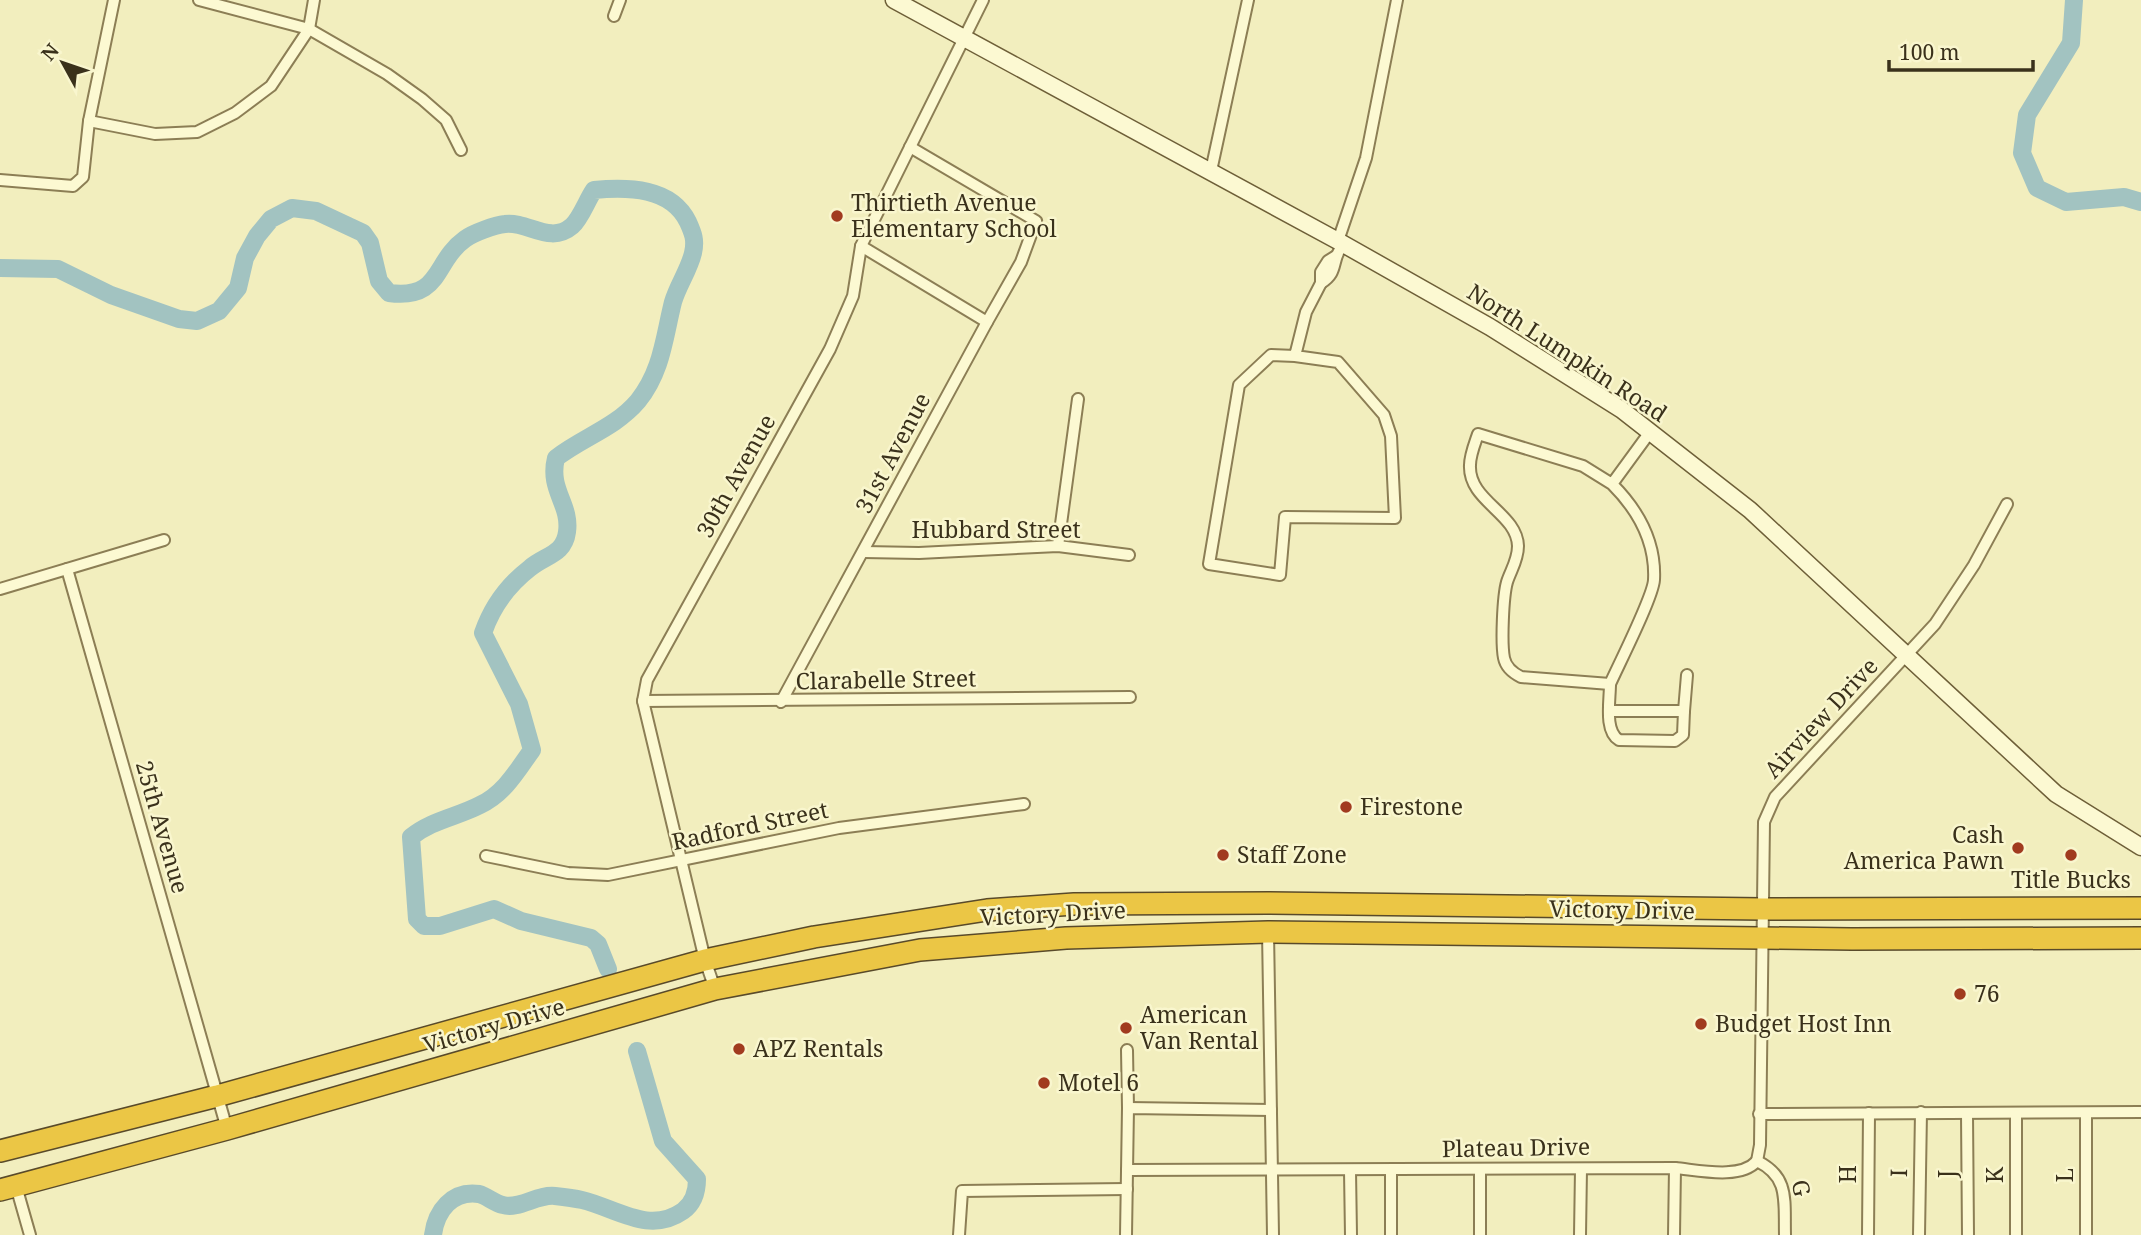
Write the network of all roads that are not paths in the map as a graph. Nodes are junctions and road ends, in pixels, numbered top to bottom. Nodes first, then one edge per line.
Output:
1 (114, 0) edge
2 (199, 0) edge
3 (314, 0) edge
4 (620, 0) edge
5 (894, 0) edge
6 (983, 0) edge
7 (1248, 0) edge
8 (1397, 0) edge
9 (614, 16) dead end
10 (309, 29) junction
11 (965, 36) junction
12 (89, 121) junction
13 (911, 147) junction
14 (461, 150) dead end
15 (1211, 171) junction
16 (0, 180) edge
17 (861, 246) junction
18 (1339, 247) junction
19 (987, 322) junction
20 (1295, 356) junction
21 (1077, 399) dead end
22 (1650, 432) junction
23 (1612, 484) junction
24 (2007, 504) dead end
25 (164, 540) dead end
26 (1058, 546) junction
27 (864, 552) junction
28 (1129, 555) dead end
29 (67, 569) junction
30 (0, 589) edge
31 (1907, 657) junction
32 (1687, 675) dead end
33 (1610, 684) junction
34 (1130, 698) dead end
35 (643, 701) junction
36 (781, 702) junction
37 (1610, 711) junction
38 (1684, 711) junction
39 (1024, 804) dead end
40 (2141, 847) edge
41 (486, 856) dead end
42 (682, 862) junction
43 (1268, 903) junction
44 (2141, 908) edge
45 (1763, 909) junction
46 (1268, 932) junction
47 (1763, 938) junction
48 (2141, 938) edge
49 (705, 960) junction
50 (715, 989) junction
51 (1127, 1050) dead end
52 (217, 1096) junction
53 (1128, 1108) junction
54 (1271, 1110) junction
55 (1921, 1112) junction
56 (2141, 1112) edge
57 (1870, 1113) junction
58 (1759, 1114) junction
59 (1967, 1114) junction
60 (2085, 1114) junction
61 (2016, 1115) junction
62 (228, 1129) junction
63 (0, 1151) edge
64 (1757, 1160) junction
65 (1675, 1168) junction
66 (1581, 1169) junction
67 (1127, 1170) junction
68 (1272, 1170) junction
69 (1391, 1170) junction
70 (1480, 1170) junction
71 (1350, 1171) junction
72 (8, 1188) edge
73 (1127, 1189) junction
74 (30, 1235) edge
75 (959, 1235) edge
76 (1126, 1235) edge
77 (1273, 1235) edge
78 (1350, 1235) edge
79 (1391, 1235) edge
80 (1480, 1235) edge
81 (1580, 1235) edge
82 (1674, 1235) edge
83 (1786, 1235) edge
84 (1868, 1235) edge
85 (1919, 1235) edge
86 (1968, 1235) edge
87 (2016, 1235) edge
88 (2086, 1235) edge

1 - 12 street
2 - 10 street
3 - 10 street
4 - 9 street
5 - 11 street, North Lumpkin Road
6 - 11 street, 30th Avenue
7 - 15 street
8 - 18 street
10 - 12 street
10 - 14 street
11 - 13 street, 30th Avenue
11 - 15 street, North Lumpkin Road
12 - 16 street
13 - 17 street, 30th Avenue
13 - 19 street, 31st Avenue
15 - 18 street, North Lumpkin Road
17 - 19 street
17 - 35 street, 30th Avenue
18 - 20 street
18 - 22 street, North Lumpkin Road
19 - 27 street, 31st Avenue
20 - 20 street
21 - 26 street
22 - 23 street
22 - 31 street, North Lumpkin Road
23 - 33 street
23 - 33 street
24 - 31 street, Airview Drive
25 - 29 street
26 - 27 street, Hubbard Street
26 - 28 street, Hubbard Street
27 - 36 street, 31st Avenue
29 - 30 street
29 - 52 street, 25th Avenue
31 - 40 street, North Lumpkin Road
31 - 45 street, Airview Drive
32 - 38 street
33 - 37 street
34 - 36 street, Clarabelle Street
35 - 36 street, Clarabelle Street
35 - 42 street
37 - 38 street
37 - 38 street
39 - 42 street, Radford Street
41 - 42 street, Radford Street
42 - 49 street
43 - 45 highway, Victory Drive
43 - 46 highway
43 - 49 highway, Victory Drive
44 - 45 highway, Victory Drive
45 - 47 street, Airview Drive
46 - 47 highway, Victory Drive
46 - 50 highway, Victory Drive
46 - 54 street
47 - 48 highway, Victory Drive
47 - 58 street, Airview Drive
49 - 50 street
49 - 52 highway, Victory Drive
50 - 62 highway, Victory Drive
51 - 53 street
52 - 62 street, 25th Avenue
52 - 63 highway, Victory Drive
53 - 54 street
53 - 67 street
54 - 68 street
55 - 57 street
55 - 59 street
55 - 85 street, I
56 - 60 street
57 - 58 street
57 - 84 street, H
58 - 64 street, Airview Drive
59 - 61 street
59 - 86 street, J
60 - 61 street
60 - 88 street, L
61 - 87 street, K
62 - 72 highway, Victory Drive
64 - 65 street, Plateau Drive
64 - 83 street, G
65 - 66 street, Plateau Drive
65 - 82 street
66 - 70 street, Plateau Drive
66 - 81 street
67 - 68 street, Plateau Drive
67 - 73 street
68 - 71 street, Plateau Drive
68 - 77 street
69 - 70 street, Plateau Drive
69 - 71 street, Plateau Drive
69 - 79 street
70 - 80 street
71 - 78 street
72 - 74 street
73 - 75 street
73 - 76 street

